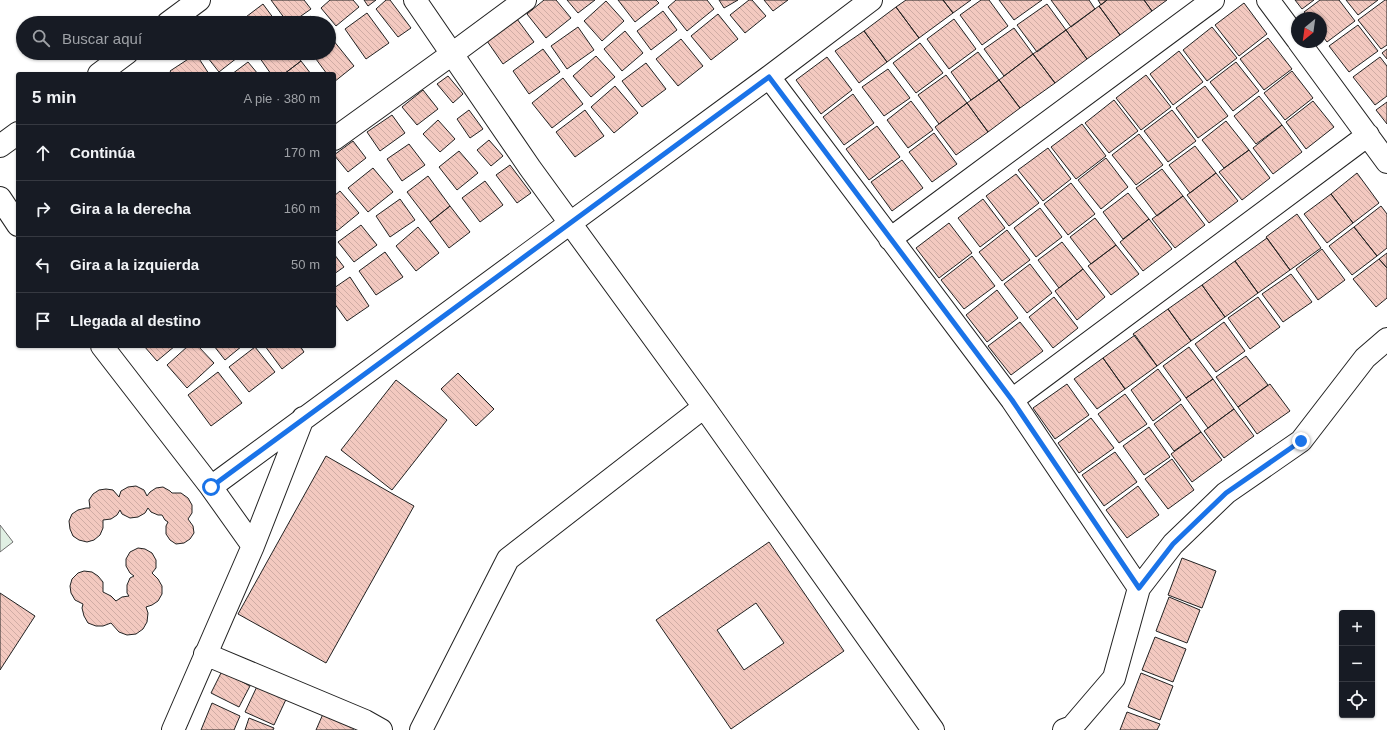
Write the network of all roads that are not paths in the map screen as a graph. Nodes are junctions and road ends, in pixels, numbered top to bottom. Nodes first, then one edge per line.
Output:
1 (200, 0) edge
2 (415, 0) edge
3 (525, 0) edge
4 (871, 0) edge
5 (1213, 0) edge
6 (1268, 0) edge
7 (178, 16) edge
8 (1291, 31) edge
9 (1303, 48) edge
10 (452, 54) junction
11 (118, 60) edge
12 (102, 72) edge
13 (769, 77) junction
14 (16, 134) edge
15 (1368, 135) junction
16 (336, 138) edge
17 (0, 146) edge
18 (1387, 162) edge
19 (0, 198) edge
20 (16, 222) edge
21 (571, 222) junction
22 (890, 239) junction
23 (1387, 339) edge
24 (104, 348) edge
25 (1012, 400) junction
26 (704, 407) junction
27 (303, 418) junction
28 (211, 487) junction
29 (253, 546) junction
30 (1139, 588) junction
31 (205, 654) junction
32 (173, 730) edge
33 (381, 730) edge
34 (420, 730) edge
35 (932, 730) edge
36 (1064, 730) edge

1 - 7 street
2 - 10 street
3 - 10 street
4 - 13 street
5 - 22 street
6 - 8 street
9 - 15 street
10 - 16 street
10 - 21 street
11 - 12 street
13 - 21 street
13 - 22 street
14 - 17 street
15 - 18 street
15 - 25 street
19 - 20 street
21 - 26 street
21 - 27 street
22 - 25 street
23 - 30 street
24 - 28 street
25 - 30 street
26 - 34 street
26 - 35 street
27 - 28 street
27 - 29 street
28 - 29 street
29 - 31 street
30 - 36 street
31 - 32 street
31 - 33 street

